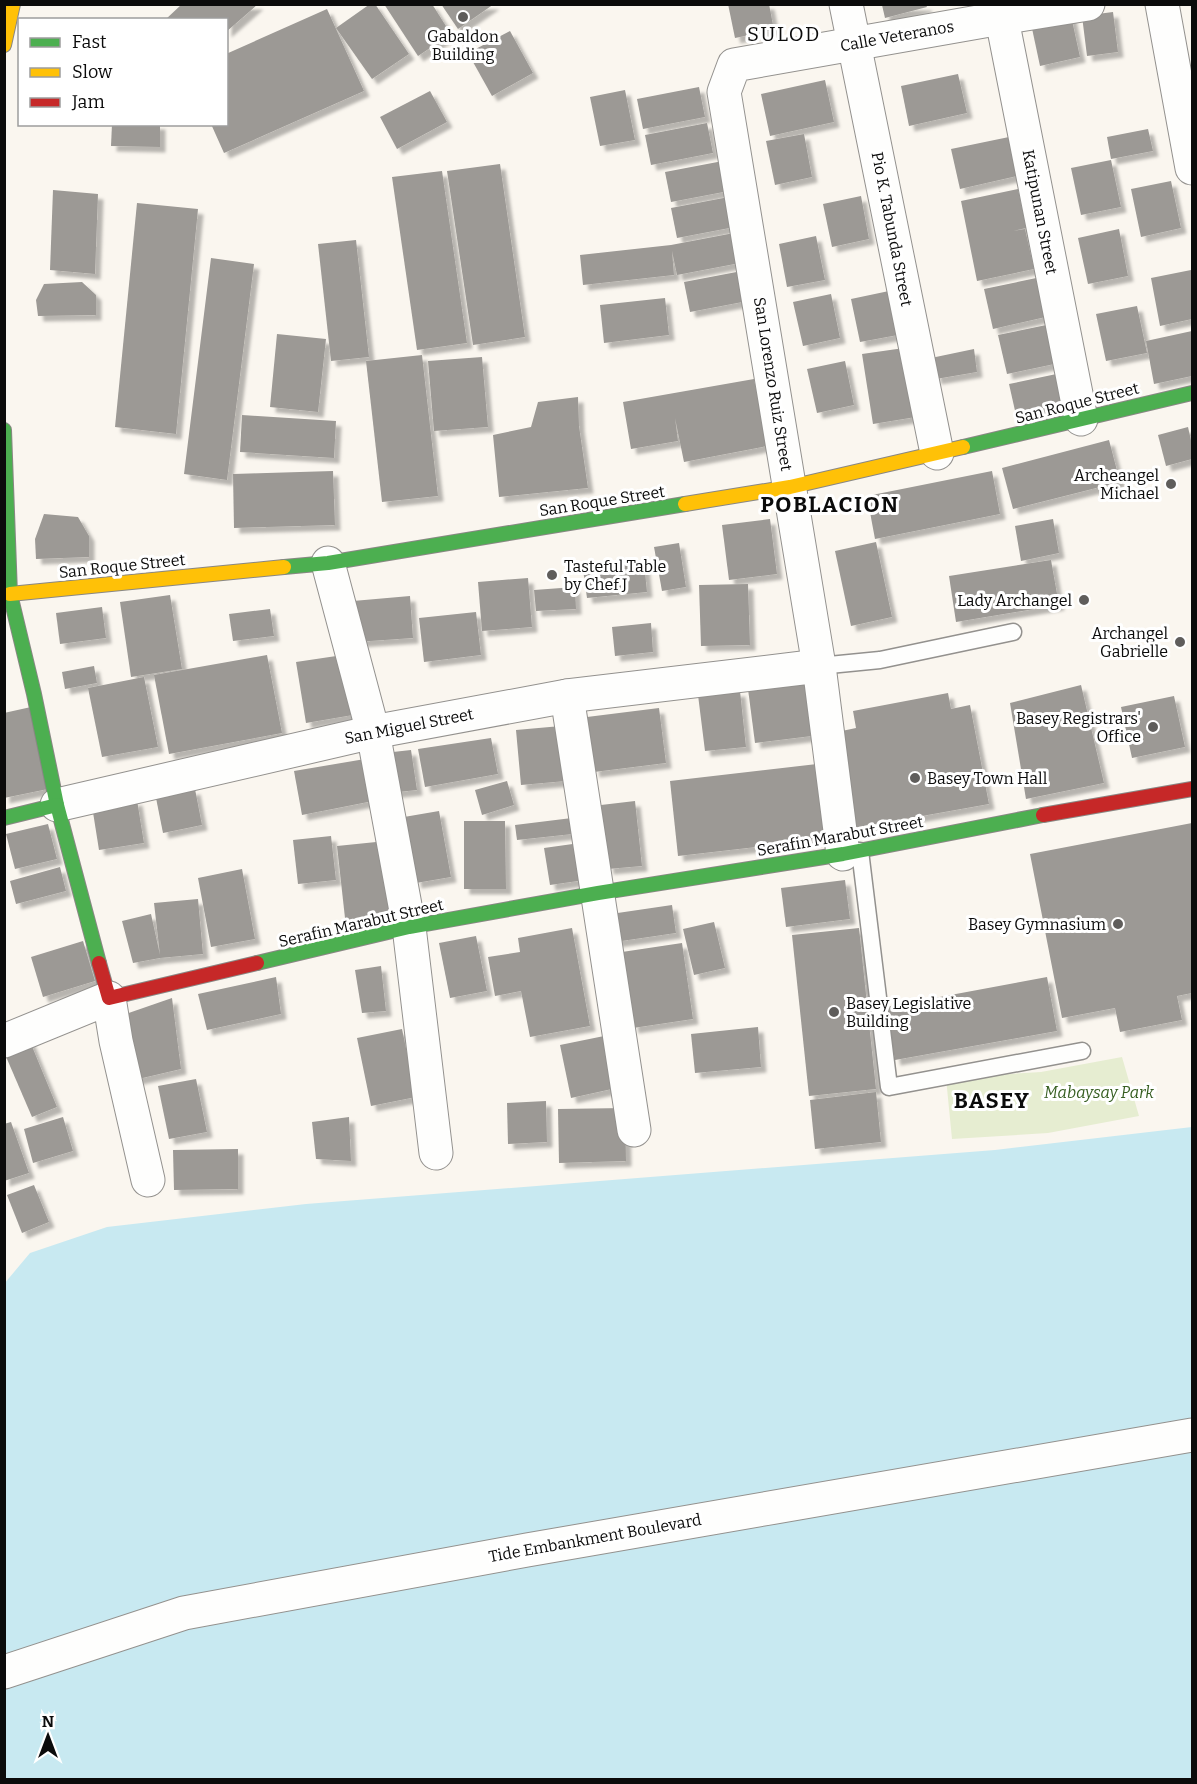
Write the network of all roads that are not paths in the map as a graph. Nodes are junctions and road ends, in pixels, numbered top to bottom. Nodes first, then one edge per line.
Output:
1 (13, 4) edge
2 (846, 4) edge
3 (1088, 4) edge
4 (1162, 4) edge
5 (1000, 11) edge
6 (855, 44) junction
7 (4, 45) edge
8 (724, 92) joint
9 (1192, 168) edge
10 (1192, 393) edge
11 (1081, 419) junction
12 (4, 430) edge
13 (937, 453) junction
14 (790, 487) junction
15 (328, 563) junction
16 (10, 594) junction
17 (1013, 632) dead end
18 (819, 666) junction
19 (567, 696) junction
20 (373, 732) junction
21 (1192, 789) edge
22 (57, 805) junction
23 (4, 818) edge
24 (851, 853) junction
25 (598, 893) junction
26 (408, 927) junction
27 (109, 998) junction
28 (4, 1041) edge
29 (1082, 1051) dead end
30 (634, 1130) dead end
31 (436, 1153) dead end
32 (148, 1180) dead end
33 (1192, 1435) edge
34 (4, 1672) edge

1 - 7 street
2 - 6 street, Pio K. Tabunda Street
3 - 5 street, Calle Veteranos
4 - 9 street
5 - 6 street, Calle Veteranos
5 - 11 street, Katipunan Street
6 - 8 street, Calle Veteranos
6 - 13 street, Pio K. Tabunda Street
8 - 14 street, San Lorenzo Ruiz Street
10 - 11 street, San Roque Street
11 - 13 street, San Roque Street
12 - 16 street
13 - 14 street, San Roque Street
14 - 15 street, San Roque Street
14 - 18 street, San Lorenzo Ruiz Street
15 - 16 street, San Roque Street
15 - 20 street
16 - 22 street
17 - 18 lane
18 - 19 street, San Miguel Street
18 - 24 street, San Lorenzo Ruiz Street
19 - 20 street, San Miguel Street
19 - 25 street
20 - 22 street, San Miguel Street
20 - 26 street
21 - 24 street, Serafin Marabut Street
22 - 23 street, San Miguel Street
22 - 27 street
24 - 25 street, Serafin Marabut Street
24 - 29 lane
25 - 26 street, Serafin Marabut Street
25 - 30 street
26 - 27 street, Serafin Marabut Street
26 - 31 street
27 - 28 street
27 - 32 street
33 - 34 street, Tide Embankment Boulevard

